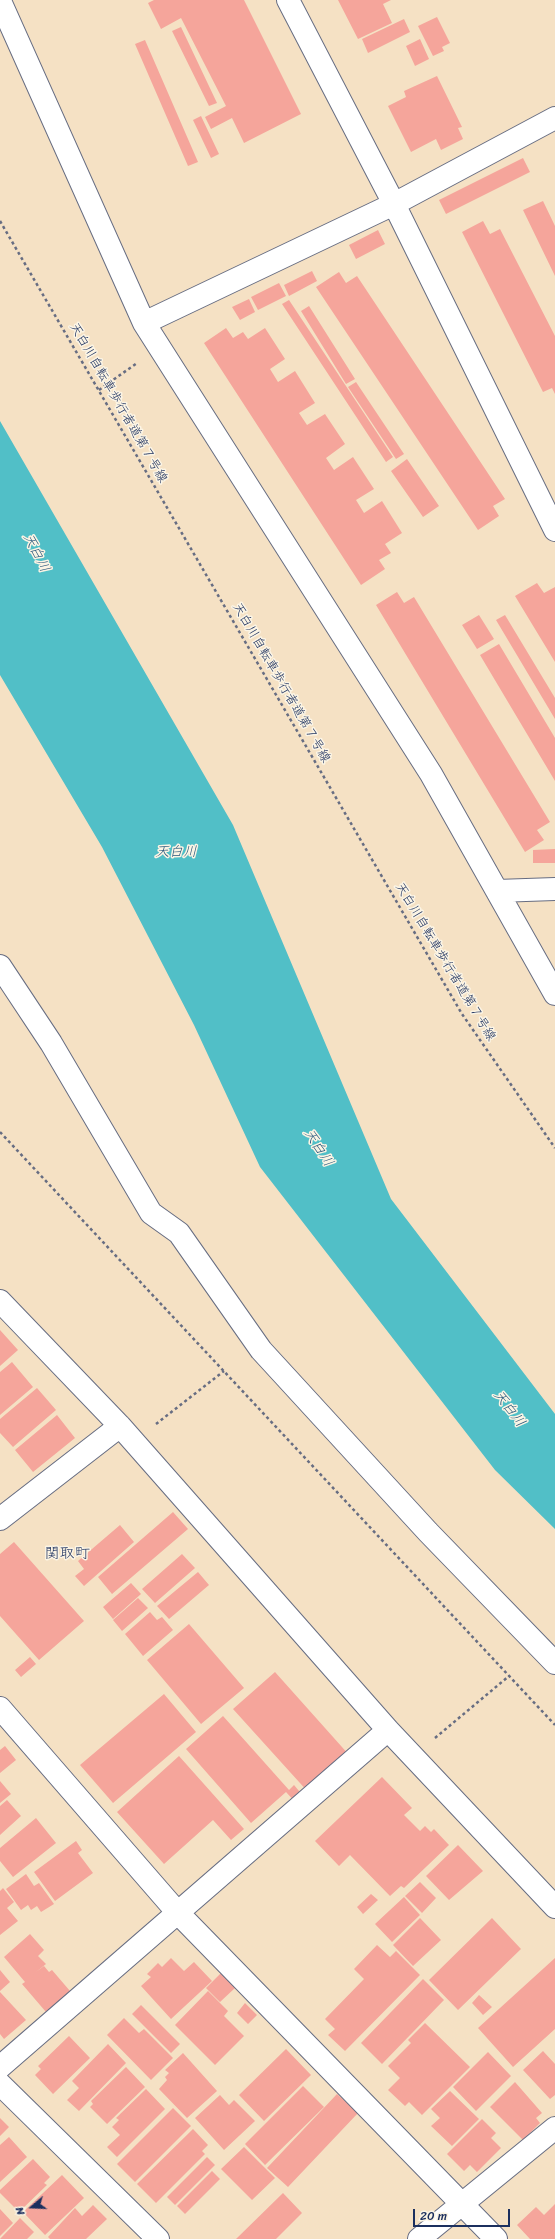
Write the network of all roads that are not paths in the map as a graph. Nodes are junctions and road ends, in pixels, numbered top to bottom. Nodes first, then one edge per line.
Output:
1 (288, 0) edge
2 (0, 1) edge
3 (555, 118) edge
4 (394, 204) junction
5 (144, 323) junction
6 (555, 530) edge
7 (555, 889) edge
8 (497, 891) junction
9 (0, 966) edge
10 (555, 994) edge
11 (0, 1301) edge
12 (120, 1426) junction
13 (0, 1518) edge
14 (555, 1663) edge
15 (0, 1708) edge
16 (388, 1730) junction
17 (555, 1907) edge
18 (178, 1913) junction
19 (0, 2067) edge
20 (0, 2084) edge
21 (555, 2128) edge
22 (461, 2204) junction
23 (158, 2239) edge
24 (419, 2239) edge
25 (496, 2239) edge

1 - 4 street
2 - 5 street
3 - 4 street
4 - 5 street
4 - 6 street
5 - 8 street
7 - 8 street
8 - 10 street
9 - 14 street
11 - 12 street
12 - 13 street
12 - 16 street
15 - 18 street
16 - 17 street
16 - 18 street
18 - 19 street
18 - 22 street
20 - 23 street
21 - 22 street
22 - 24 street
22 - 25 street

